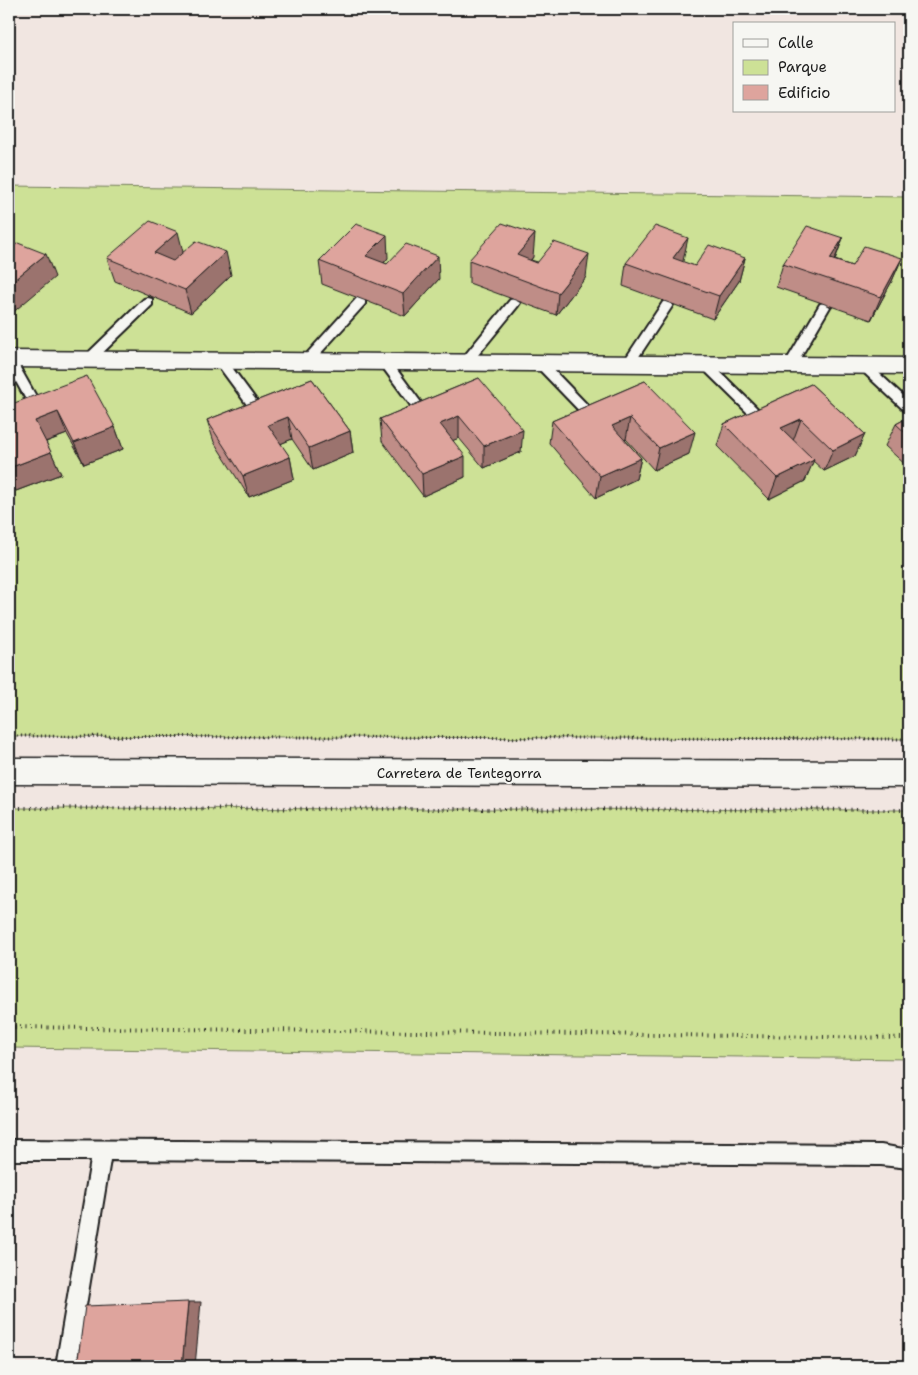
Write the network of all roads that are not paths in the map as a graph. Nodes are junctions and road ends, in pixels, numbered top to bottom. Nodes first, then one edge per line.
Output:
1 (361, 301) edge
2 (148, 302) dead end
3 (514, 304) dead end
4 (667, 305) dead end
5 (824, 307) dead end
6 (9, 360) edge
7 (88, 360) junction
8 (221, 361) junction
9 (306, 362) junction
10 (385, 362) junction
11 (465, 362) junction
12 (540, 363) junction
13 (628, 364) junction
14 (704, 364) junction
15 (790, 365) junction
16 (863, 365) junction
17 (909, 366) edge
18 (909, 408) edge
19 (40, 414) edge
20 (263, 418) edge
21 (594, 419) edge
22 (428, 420) edge
23 (762, 420) edge
24 (9, 772) edge
25 (909, 774) edge
26 (9, 1150) edge
27 (102, 1151) junction
28 (909, 1158) edge
29 (66, 1366) edge

1 - 9 lane
2 - 7 lane
3 - 11 lane
4 - 13 lane
5 - 15 lane
6 - 7 street
6 - 19 lane
7 - 8 street
8 - 9 street
8 - 20 lane
9 - 10 street
10 - 11 street
10 - 22 lane
11 - 12 street
12 - 13 street
12 - 21 lane
13 - 14 street
14 - 15 street
14 - 23 lane
15 - 16 street
16 - 17 street
16 - 18 lane
24 - 25 street, Carretera de Tentegorra
26 - 27 lane
27 - 28 lane
27 - 29 lane

